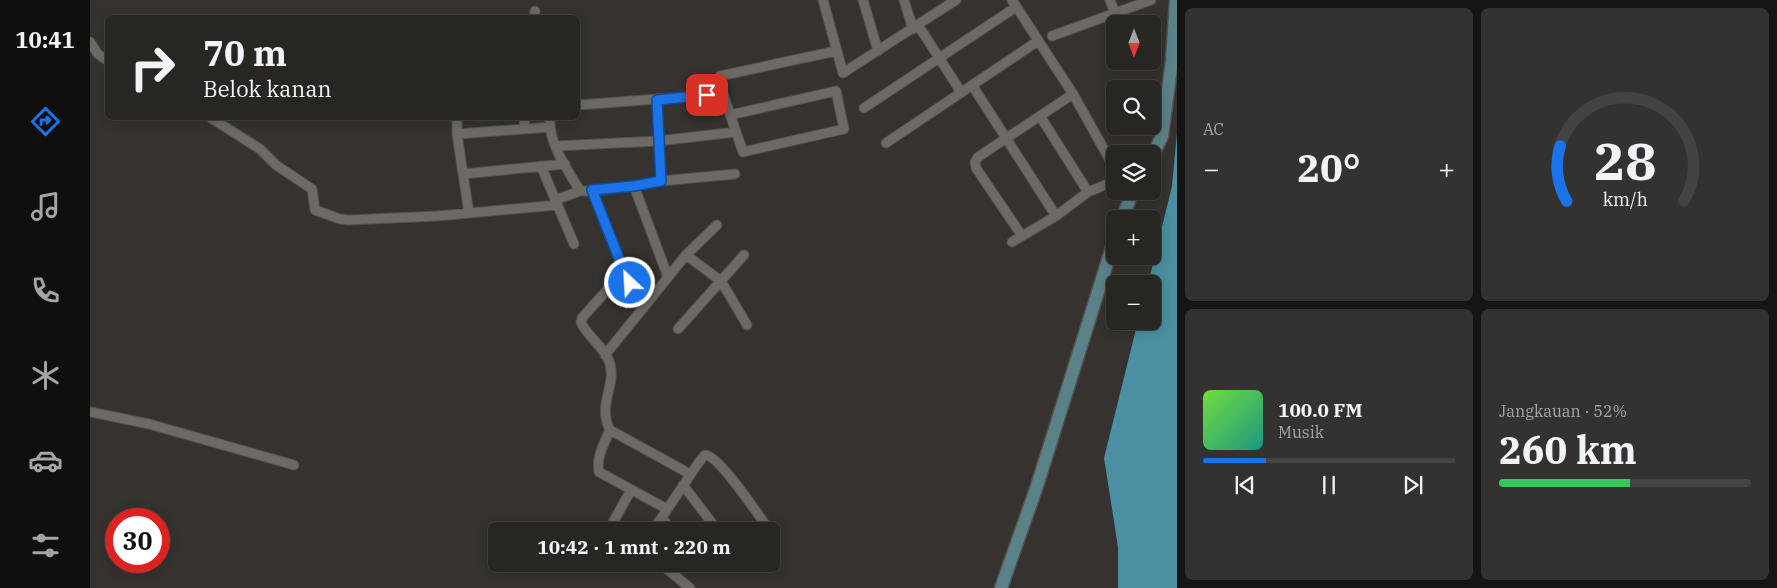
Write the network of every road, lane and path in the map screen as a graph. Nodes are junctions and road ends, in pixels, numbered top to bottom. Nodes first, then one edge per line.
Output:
1 (823, 0) edge
2 (863, 0) edge
3 (904, 0) edge
4 (1110, 0) edge
5 (1151, 0) edge
6 (1176, 0) edge
7 (950, 2) edge
8 (1014, 3) edge
9 (1115, 13) junction
10 (915, 27) junction
11 (1052, 36) dead end
12 (1038, 41) junction
13 (90, 42) edge
14 (836, 51) junction
15 (878, 51) junction
16 (939, 58) junction
17 (105, 59) edge
18 (972, 85) junction
19 (961, 92) junction
20 (723, 94) junction
21 (1073, 94) junction
22 (657, 100) junction
23 (580, 105) edge
24 (864, 108) dead end
25 (730, 115) junction
26 (1040, 116) junction
27 (214, 120) edge
28 (457, 120) edge
29 (526, 120) edge
30 (550, 122) edge
31 (524, 129) junction
32 (736, 132) junction
33 (458, 134) junction
34 (1005, 138) junction
35 (658, 141) junction
36 (886, 143) dead end
37 (1158, 145) edge
38 (556, 146) junction
39 (1106, 153) edge
40 (565, 164) junction
41 (541, 166) junction
42 (463, 174) junction
43 (735, 174) dead end
44 (661, 181) junction
45 (1106, 185) edge
46 (634, 186) junction
47 (592, 190) junction
48 (580, 191) junction
49 (1088, 192) junction
50 (556, 202) junction
51 (469, 213) junction
52 (1056, 216) junction
53 (716, 225) dead end
54 (1022, 236) junction
55 (1012, 242) dead end
56 (574, 244) dead end
57 (686, 256) junction
58 (744, 256) dead end
59 (1107, 265) edge
60 (624, 271) junction
61 (668, 277) junction
62 (720, 281) junction
63 (643, 308) junction
64 (747, 325) dead end
65 (678, 329) dead end
66 (605, 355) junction
67 (90, 412) edge
68 (610, 430) junction
69 (294, 465) dead end
70 (690, 474) junction
71 (683, 485) junction
72 (631, 490) junction
73 (664, 513) junction
74 (613, 522) edge
75 (658, 522) edge
76 (668, 522) edge
77 (711, 522) edge
78 (764, 522) edge
79 (672, 573) edge
80 (690, 588) edge
81 (1001, 588) edge

1 - 14 street
2 - 15 street
3 - 10 street
4 - 9 street
5 - 9 street
6 - 37 street
7 - 10 street
8 - 12 street
8 - 16 street
9 - 11 street
10 - 15 street
10 - 16 street
12 - 18 street
12 - 21 street
13 - 17 street
14 - 15 street
14 - 20 street
16 - 19 street
16 - 24 street
18 - 19 street
18 - 34 street
19 - 36 street
20 - 22 street
20 - 25 street
21 - 26 street
21 - 39 street
22 - 23 street
22 - 35 street
25 - 32 street
25 - 32 street
26 - 34 street
26 - 49 street
27 - 51 street
28 - 33 street
29 - 31 street
30 - 31 street
30 - 38 street
31 - 33 street
32 - 35 street
33 - 42 street
34 - 52 street
34 - 54 street
35 - 38 street
35 - 44 street
38 - 40 street
40 - 41 street
40 - 48 street
41 - 42 street
41 - 50 street
42 - 51 street
43 - 44 street
44 - 46 street
45 - 49 street
46 - 47 street
46 - 61 street
47 - 48 street
47 - 60 street
48 - 50 street
49 - 52 street
50 - 51 street
50 - 56 street
52 - 54 street
53 - 57 street
54 - 55 street
57 - 61 street
57 - 62 street
58 - 62 street
59 - 81 street
60 - 63 street
60 - 66 street
61 - 63 street
62 - 64 street
62 - 65 street
63 - 66 street
66 - 68 street
67 - 69 street
68 - 70 street
68 - 72 street
70 - 71 street
70 - 78 street
71 - 73 street
71 - 77 street
72 - 73 street
72 - 74 street
73 - 75 street
73 - 76 street
79 - 80 street

